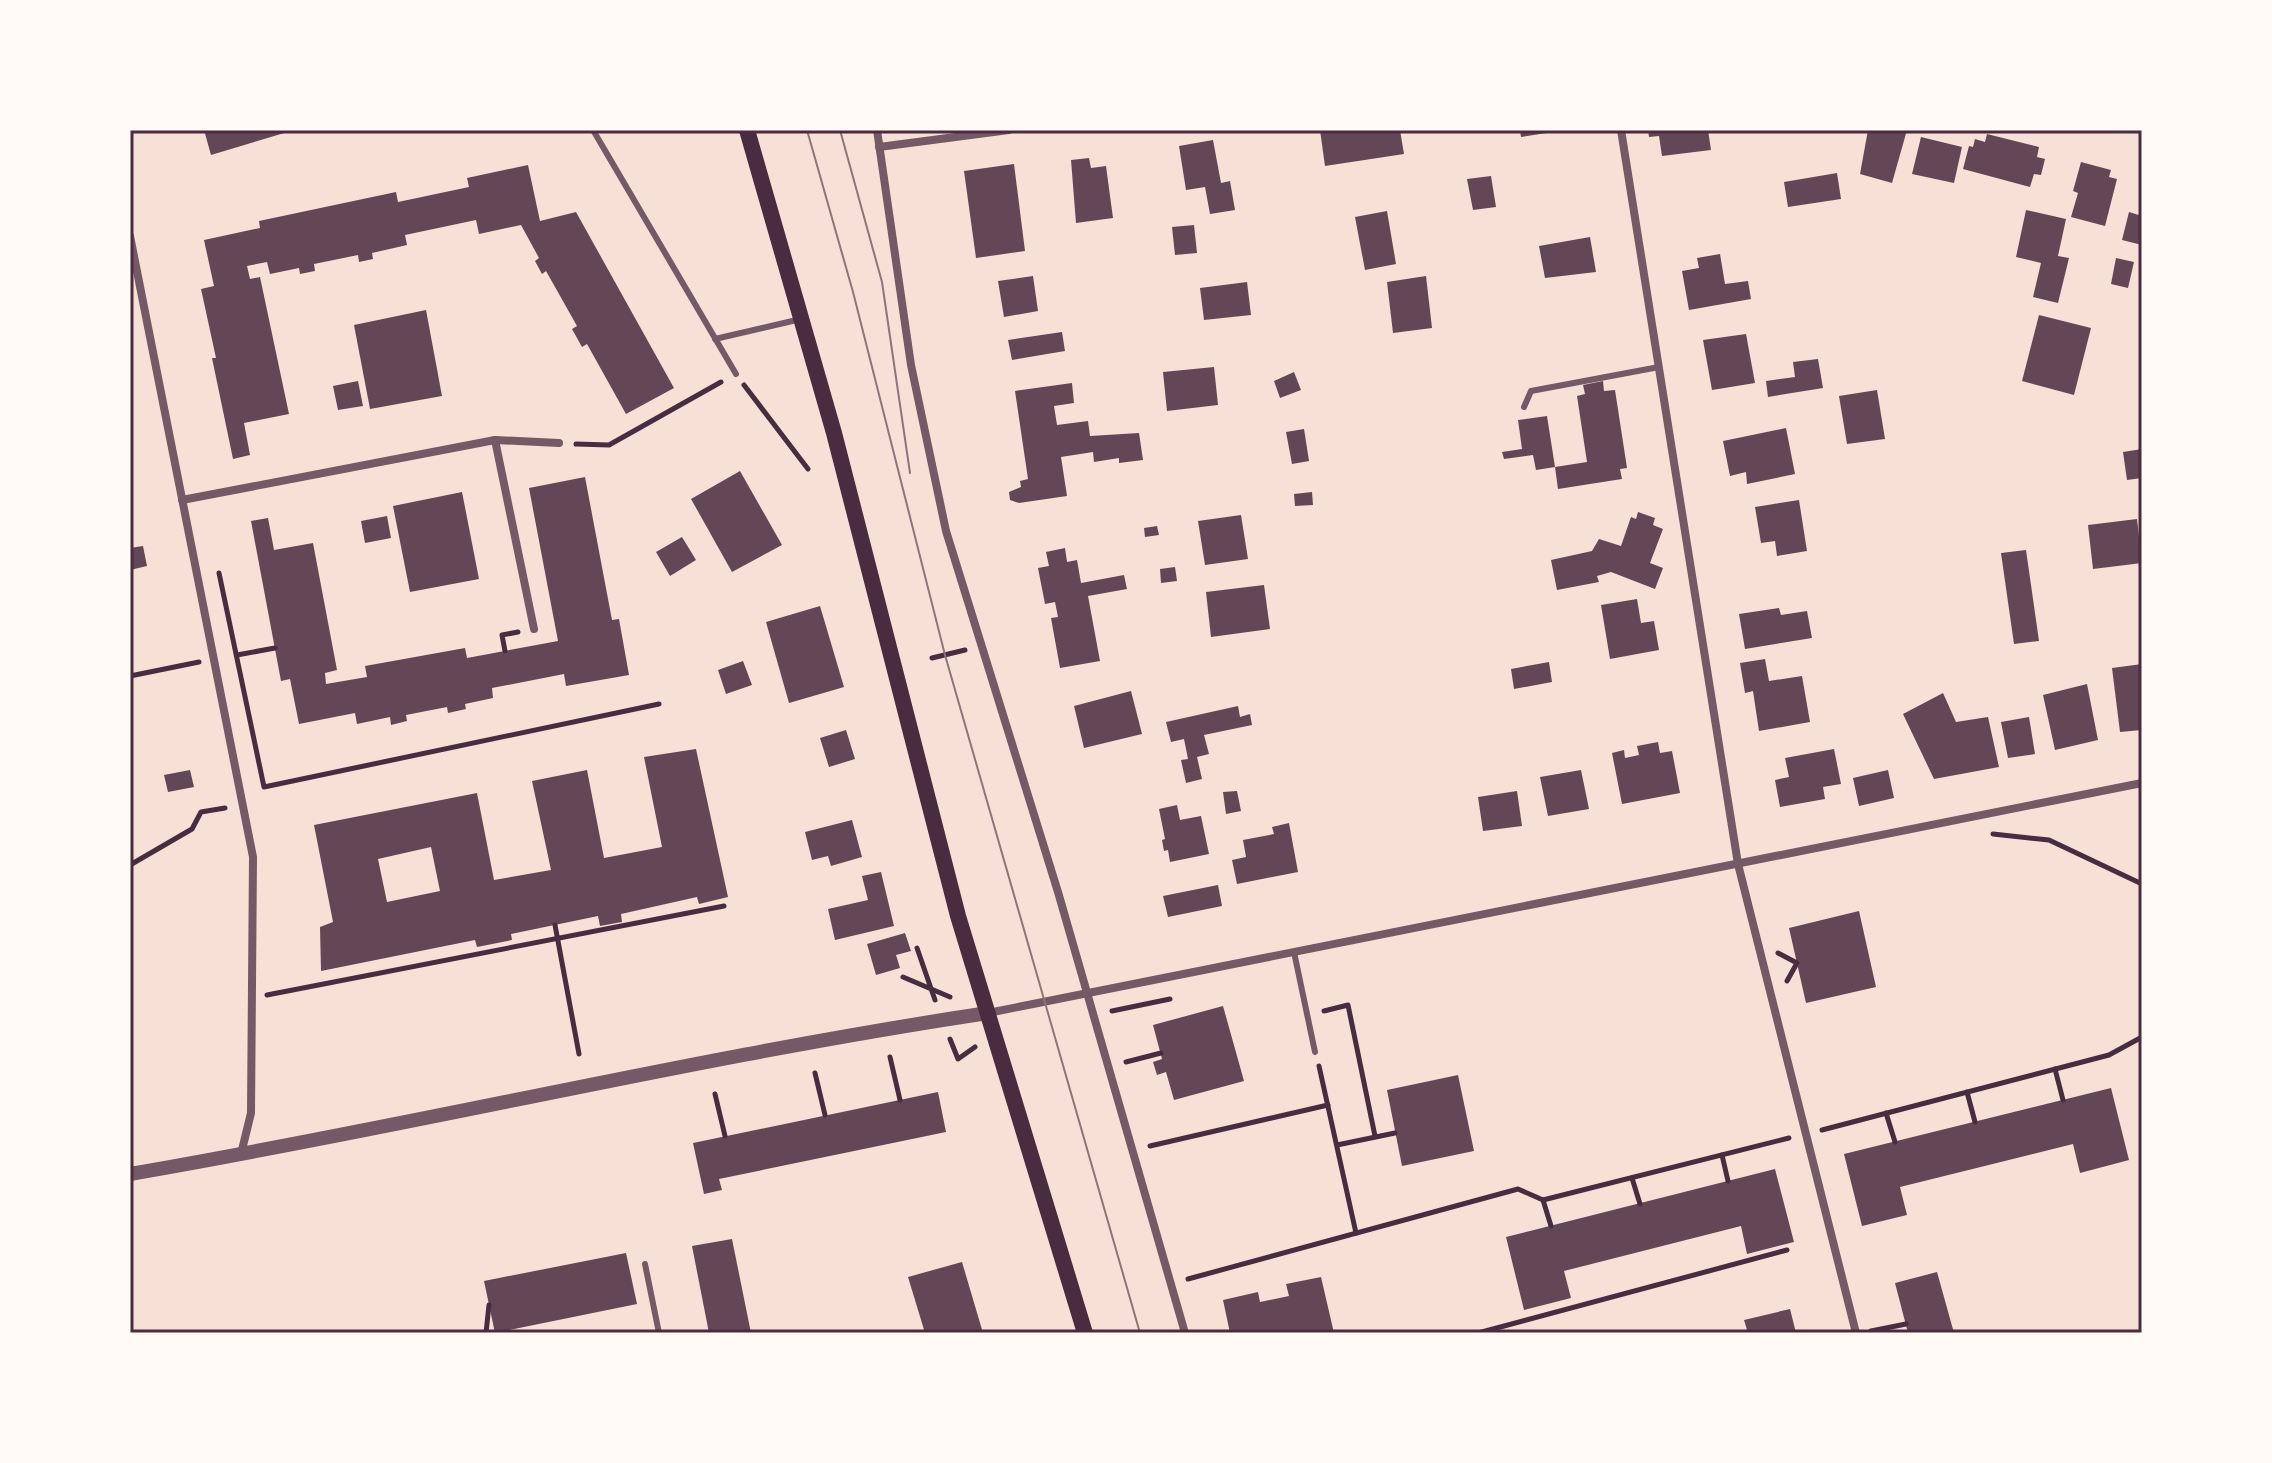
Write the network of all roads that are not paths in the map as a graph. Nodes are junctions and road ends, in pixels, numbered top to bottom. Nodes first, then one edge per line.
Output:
1 (593, 130) edge
2 (747, 130) edge
3 (877, 130) edge
4 (1009, 130) edge
5 (1621, 130) edge
6 (879, 147) junction
7 (130, 236) edge
8 (801, 319) junction
9 (715, 339) junction
10 (1659, 367) junction
11 (736, 374) road end
12 (1524, 407) dead end
13 (495, 440) junction
14 (559, 443) road end
15 (182, 500) junction
16 (534, 629) dead end
17 (2142, 783) edge
18 (1738, 864) junction
19 (1294, 952) junction
20 (1087, 993) junction
21 (988, 1013) junction
22 (1315, 1052) road end
23 (241, 1155) junction
24 (130, 1174) edge
25 (645, 1264) dead end
26 (659, 1333) edge
27 (1085, 1333) edge
28 (1185, 1333) edge
29 (1856, 1333) edge

1 - 9 lane
2 - 8 main road
3 - 6 street
4 - 6 street
5 - 10 street
6 - 20 street
7 - 15 street
8 - 9 lane
8 - 21 main road
9 - 11 lane
10 - 12 lane
10 - 18 street
13 - 14 street
13 - 15 street
13 - 16 street
15 - 23 street
17 - 18 street
18 - 19 street
18 - 29 street
19 - 20 street
19 - 22 lane
20 - 21 street
20 - 28 street
21 - 23 street
21 - 27 main road
23 - 24 street
25 - 26 lane

